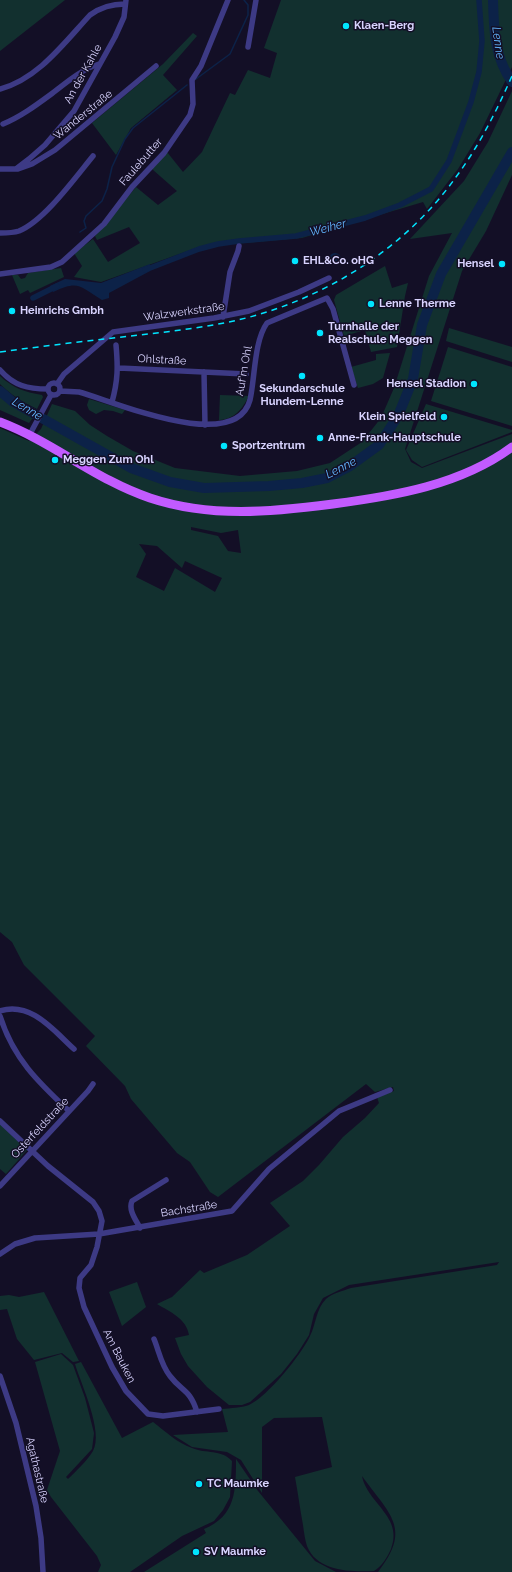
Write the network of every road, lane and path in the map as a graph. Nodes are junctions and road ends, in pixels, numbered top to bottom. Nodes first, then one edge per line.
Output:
1 (228, 0) edge
2 (256, 0) edge
3 (126, 2) edge
4 (248, 47) dead end
5 (99, 64) junction
6 (156, 66) dead end
7 (0, 89) edge
8 (3, 124) dead end
9 (93, 156) dead end
10 (0, 169) edge
11 (16, 169) junction
12 (0, 233) edge
13 (239, 246) dead end
14 (0, 274) edge
15 (329, 278) dead end
16 (223, 317) junction
17 (116, 345) dead end
18 (119, 368) junction
19 (0, 370) edge
20 (204, 372) junction
21 (246, 374) dead end
22 (57, 384) junction
23 (354, 385) dead end
24 (60, 391) junction
25 (50, 392) junction
26 (112, 402) junction
27 (0, 422) edge
28 (205, 425) junction
29 (32, 430) junction
30 (512, 447) edge
31 (0, 1011) edge
32 (0, 1016) edge
33 (74, 1049) dead end
34 (93, 1084) dead end
35 (390, 1090) dead end
36 (69, 1111) junction
37 (0, 1121) edge
38 (33, 1152) junction
39 (166, 1180) dead end
40 (0, 1186) edge
41 (140, 1228) junction
42 (99, 1234) junction
43 (0, 1254) edge
44 (154, 1339) dead end
45 (0, 1376) edge
46 (220, 1409) dead end
47 (197, 1412) junction
48 (42, 1572) edge

1 - 14 street, Faulebutter
2 - 4 street
3 - 5 street, An der Kahle
3 - 7 street
5 - 8 street
5 - 11 street, An der Kahle
6 - 11 street, Wanderstraße
9 - 12 street
10 - 11 street
13 - 16 street
15 - 16 street, Walzwerkstraße
16 - 22 street, Walzwerkstraße
17 - 18 street
18 - 20 street, Ohlstraße
18 - 26 street
19 - 25 street
20 - 21 street, Ohlstraße
20 - 28 street
22 - 24 street
22 - 25 street
23 - 28 street, Auf'm Ohl
24 - 25 street
24 - 26 street, Auf'm Ohl
25 - 29 street
26 - 28 street, Auf'm Ohl
27 - 29 main road
29 - 30 main road
31 - 33 street
32 - 36 street
34 - 36 street, Osterfeldstraße
35 - 41 street, Bachstraße
36 - 38 street, Osterfeldstraße
37 - 38 street
38 - 40 street, Osterfeldstraße
38 - 42 street
39 - 41 street
41 - 42 street, Bachstraße
42 - 43 street, Bachstraße
42 - 47 street, Am Bauken
44 - 47 street
45 - 48 street, Agathastraße
46 - 47 street, Am Bauken

